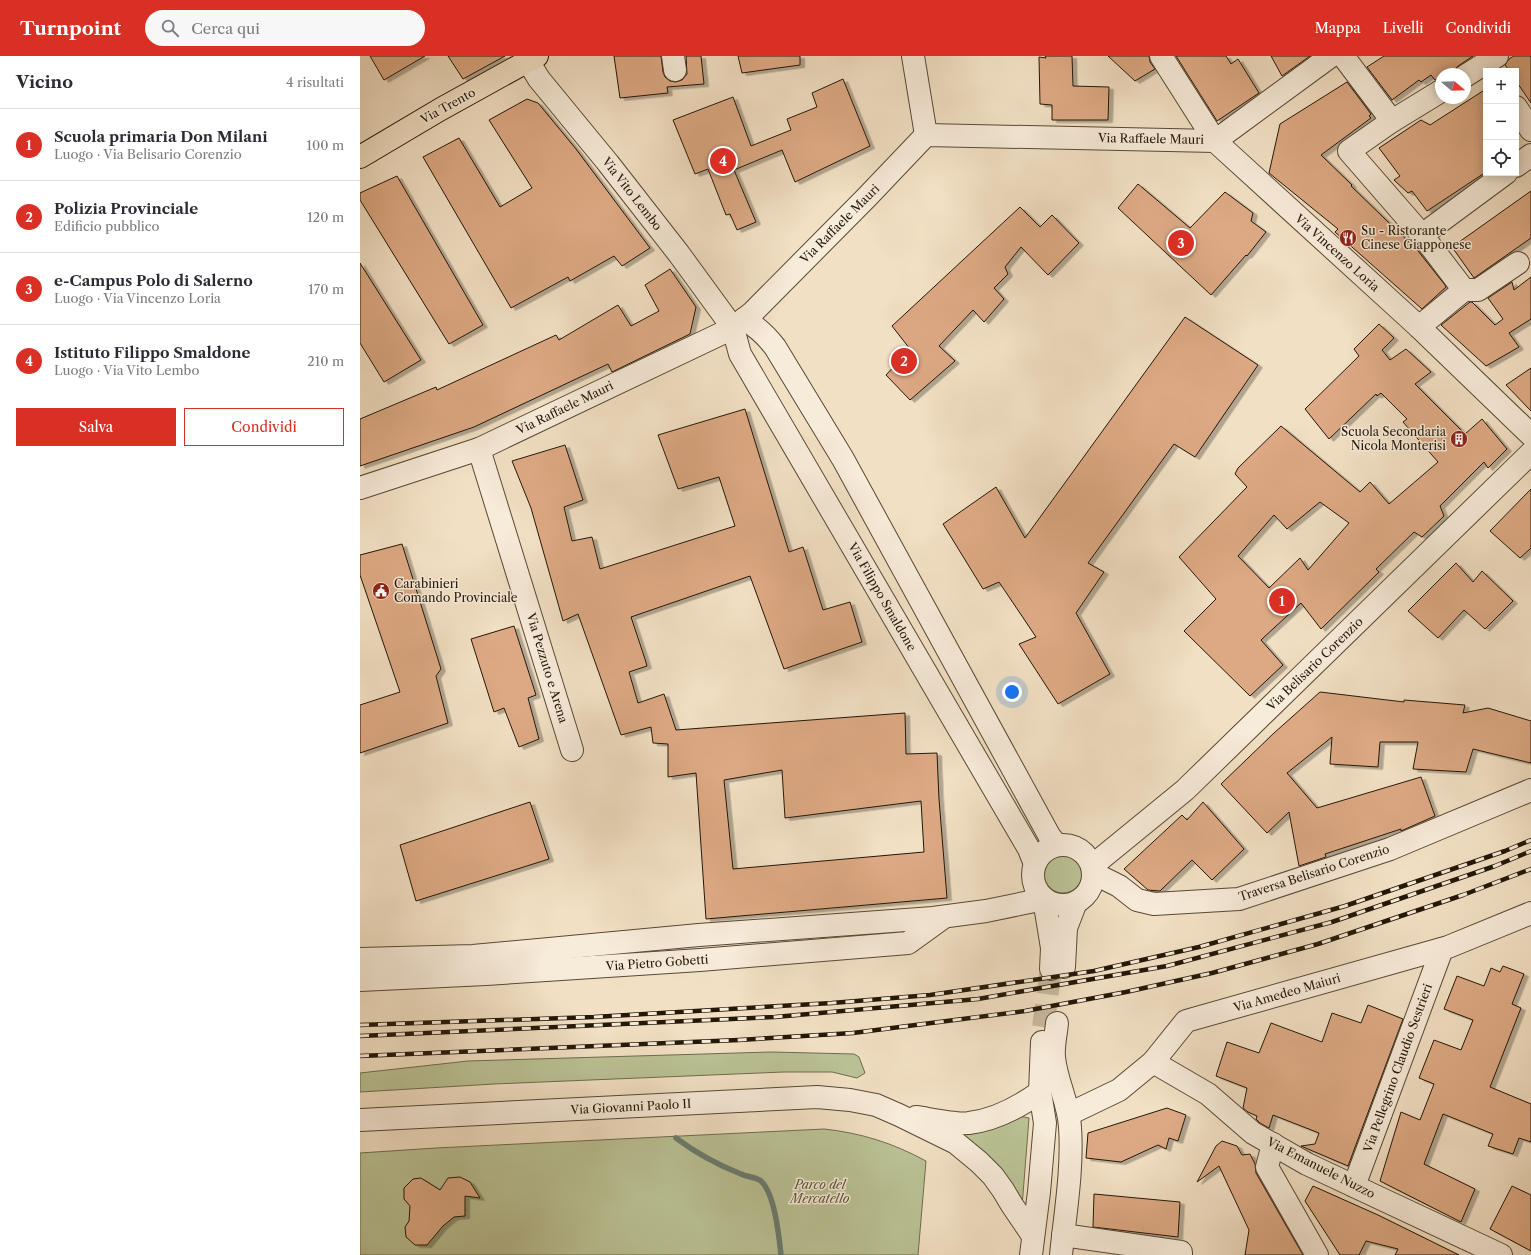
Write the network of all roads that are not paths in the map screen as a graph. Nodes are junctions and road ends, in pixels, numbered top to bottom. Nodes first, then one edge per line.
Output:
1 (913, 56) edge
2 (1161, 56) edge
3 (1331, 56) edge
4 (1343, 56) edge
5 (532, 59) edge
6 (1490, 61) edge
7 (1471, 72) edge
8 (1435, 95) edge
9 (1519, 112) edge
10 (1392, 121) junction
11 (1531, 130) edge
12 (926, 135) junction
13 (1215, 141) junction
14 (1531, 155) edge
15 (360, 157) edge
16 (1519, 164) edge
17 (1502, 176) edge
18 (1422, 235) junction
19 (1518, 263) dead end
20 (1464, 290) junction
21 (738, 324) junction
22 (1419, 327) junction
23 (1531, 435) edge
24 (479, 449) junction
25 (1531, 453) edge
26 (360, 488) edge
27 (572, 750) dead end
28 (1531, 790) edge
29 (1057, 845) junction
30 (1035, 864) junction
31 (1092, 869) junction
32 (1044, 899) junction
33 (1076, 902) junction
34 (1531, 913) edge
35 (945, 916) junction
36 (708, 935) junction
37 (1442, 949) junction
38 (360, 959) edge
39 (710, 959) junction
40 (420, 967) junction
41 (360, 980) edge
42 (1153, 1062) junction
43 (1040, 1092) junction
44 (899, 1114) junction
45 (1069, 1114) junction
46 (360, 1120) edge
47 (1273, 1144) junction
48 (1354, 1186) junction
49 (1032, 1245) edge
50 (1062, 1245) edge
51 (1181, 1255) edge
52 (1317, 1255) edge
53 (1501, 1255) edge

1 - 12 street
2 - 13 street, Via Vincenzo Loria
3 - 13 street, Via Raffaele Mauri
4 - 10 street
5 - 15 main road, Via Trento
5 - 21 street, Via Vito Lembo
6 - 7 street
8 - 10 street
9 - 11 street
10 - 18 street
12 - 13 street, Via Raffaele Mauri
12 - 21 street, Via Raffaele Mauri
13 - 22 street, Via Vincenzo Loria
14 - 16 street
17 - 18 street
18 - 20 street
19 - 20 street
20 - 22 street
21 - 24 street, Via Raffaele Mauri
21 - 29 street
21 - 30 street, Via Filippo Smaldone
22 - 23 street, Via Vincenzo Loria
24 - 26 street, Via Raffaele Mauri
24 - 27 street, Via Pezzuto e Arena
25 - 31 street, Via Belisario Corenzio
28 - 31 street, Traversa Belisario Corenzio
29 - 30 street
29 - 31 street
30 - 32 street
31 - 33 street
32 - 33 street
32 - 33 street
32 - 35 street, Via Pietro Gobetti
34 - 37 street, Via Amedeo Maiuri
35 - 36 street, Via Pietro Gobetti
35 - 39 street, Via Pietro Gobetti
36 - 39 street
36 - 40 street, Via Pietro Gobetti
37 - 42 street, Via Amedeo Maiuri
37 - 48 street, Via Pellegrino Claudio Sestrieri
38 - 40 street, Via Pietro Gobetti
39 - 40 street, Via Pietro Gobetti
40 - 41 street, Via Pietro Gobetti
42 - 45 street, Via Amedeo Maiuri
42 - 47 street, Via Emanuele Nuzzo
43 - 44 street, Via Giovanni Paolo II
43 - 45 street
43 - 49 street
44 - 46 street, Via Giovanni Paolo II
44 - 49 street, Via Giovanni Paolo II
45 - 50 street
47 - 48 street, Via Emanuele Nuzzo
47 - 52 street
48 - 53 street, Via Emanuele Nuzzo
50 - 51 street

